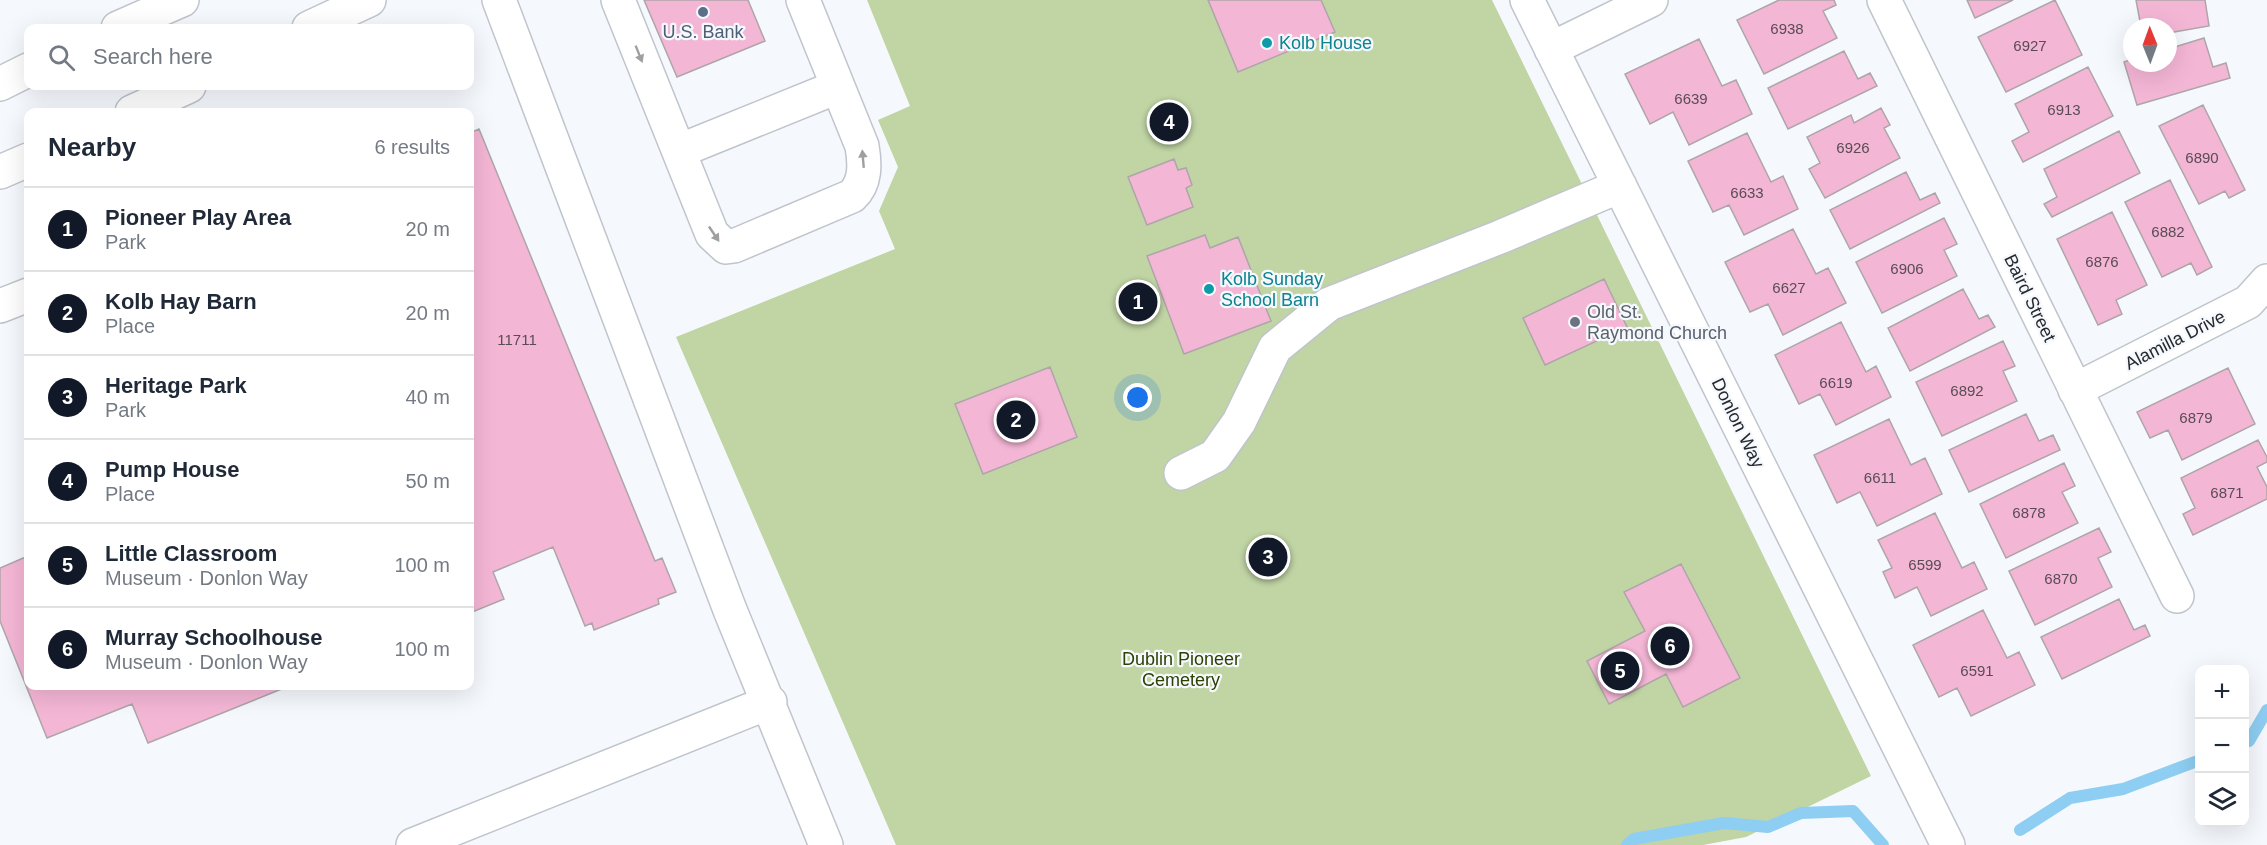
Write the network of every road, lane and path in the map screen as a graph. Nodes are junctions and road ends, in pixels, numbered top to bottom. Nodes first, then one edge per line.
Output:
1 (182, 0) edge
2 (369, 0) edge
3 (499, 0) edge
4 (618, 0) edge
5 (803, 0) edge
6 (1527, 0) edge
7 (1651, 0) edge
8 (1884, 0) edge
9 (124, 20) edge
10 (318, 24) edge
11 (1551, 49) junction
12 (24, 72) edge
13 (0, 84) edge
14 (837, 87) junction
15 (169, 95) edge
16 (141, 108) edge
17 (679, 151) junction
18 (24, 162) edge
19 (0, 172) edge
20 (1620, 186) junction
21 (2267, 281) edge
22 (24, 297) edge
23 (0, 306) edge
24 (2075, 390) junction
25 (1181, 473) dead end
26 (2177, 597) dead end
27 (770, 702) junction
28 (413, 845) edge
29 (826, 845) edge
30 (1948, 845) edge

1 - 9 street
2 - 10 street
3 - 27 street
4 -> 17 street
5 - 14 street
6 - 11 street, Donlon Way
7 - 11 street
8 - 24 street, Baird Street
11 - 20 street, Donlon Way
12 - 13 street
14 - 17 street
17 -> 14 street
15 - 16 street
18 - 19 street
20 - 25 street
20 - 30 street, Donlon Way
21 - 24 street, Alamilla Drive
22 - 23 street
24 - 26 street, Baird Street
27 - 28 street
27 - 29 street

